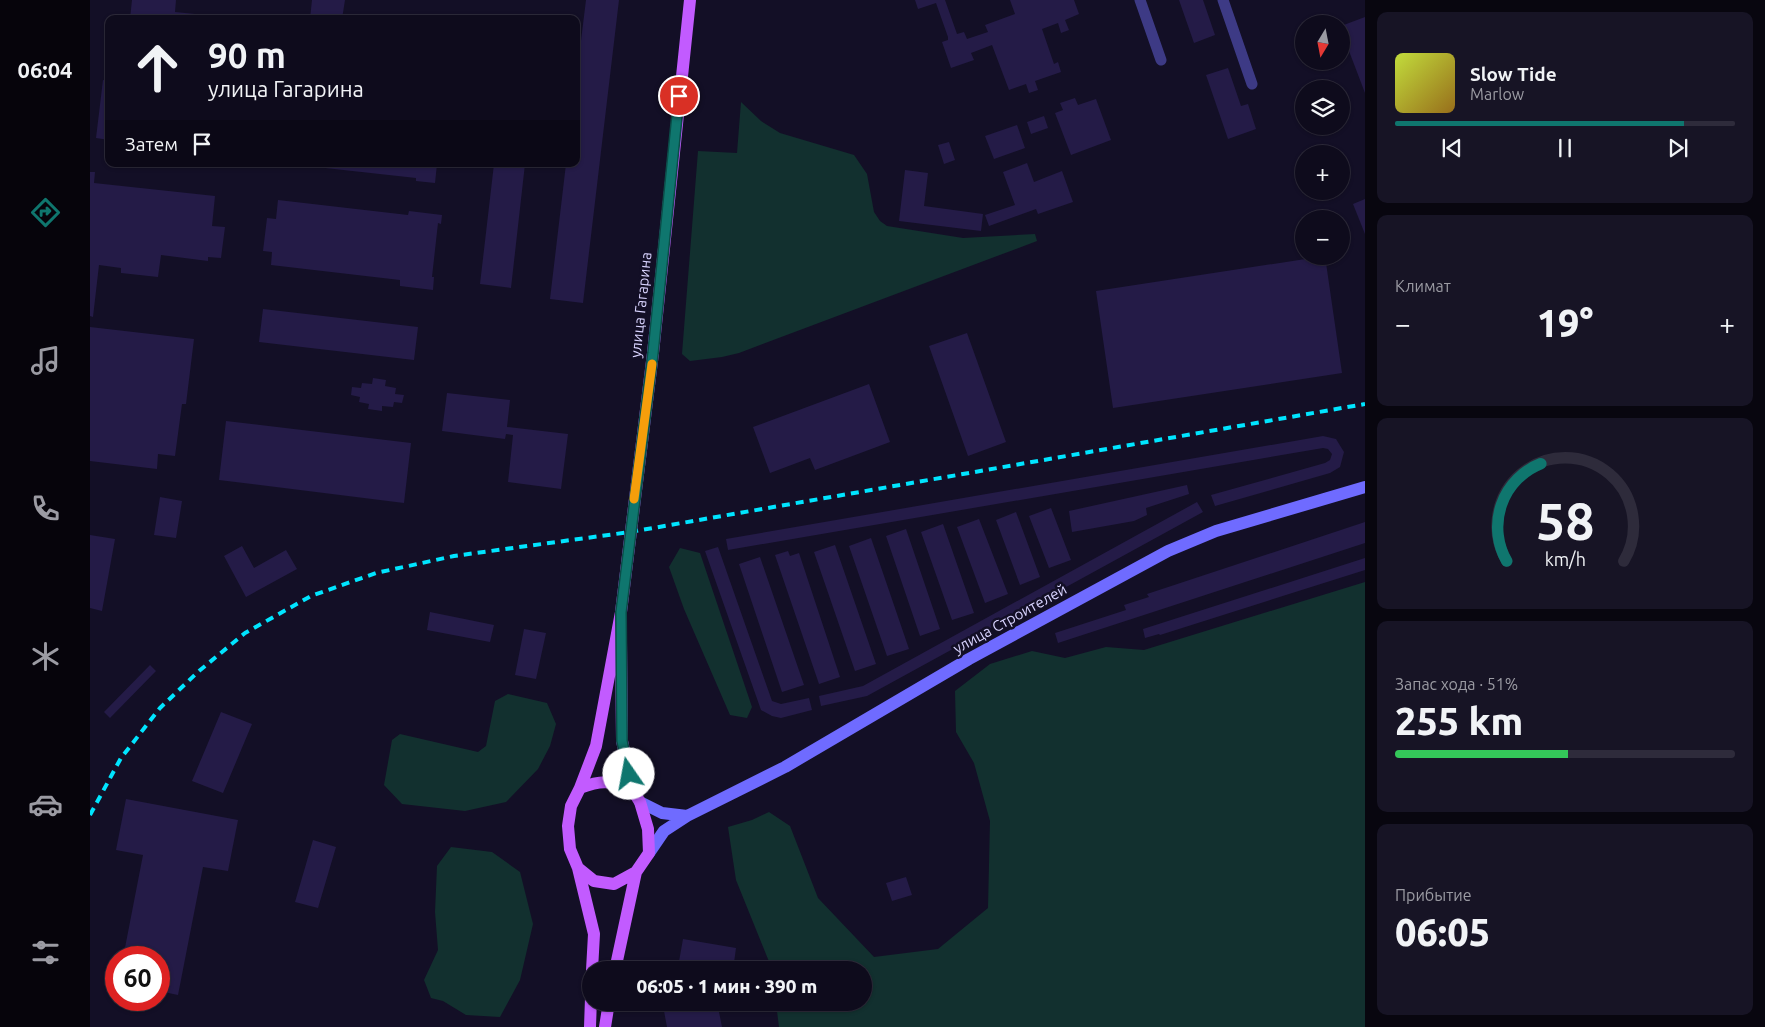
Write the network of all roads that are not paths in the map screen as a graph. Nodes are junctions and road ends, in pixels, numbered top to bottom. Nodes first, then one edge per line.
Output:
1 (690, 0) edge
2 (1140, 0) edge
3 (1223, 0) edge
4 (1161, 60) dead end
5 (1252, 84) dead end
6 (1365, 488) edge
7 (621, 612) junction
8 (580, 788) junction
9 (636, 797) junction
10 (687, 816) junction
11 (649, 853) junction
12 (578, 868) junction
13 (636, 872) junction
14 (592, 961) edge
15 (617, 961) edge
16 (591, 1011) edge
17 (608, 1011) edge
18 (590, 1027) edge
19 (605, 1027) edge

1 - 7 main road, улица Гагарина
2 - 4 street
3 - 5 street
6 - 10 main road, улица Строителей
7 - 8 main road
7 - 9 main road
8 - 9 main road
8 - 12 main road
9 - 10 main road
9 - 11 main road
10 - 11 main road, улица Строителей
11 - 13 main road
12 - 13 main road
12 - 14 main road
13 - 15 main road
16 - 18 main road
17 - 19 main road

